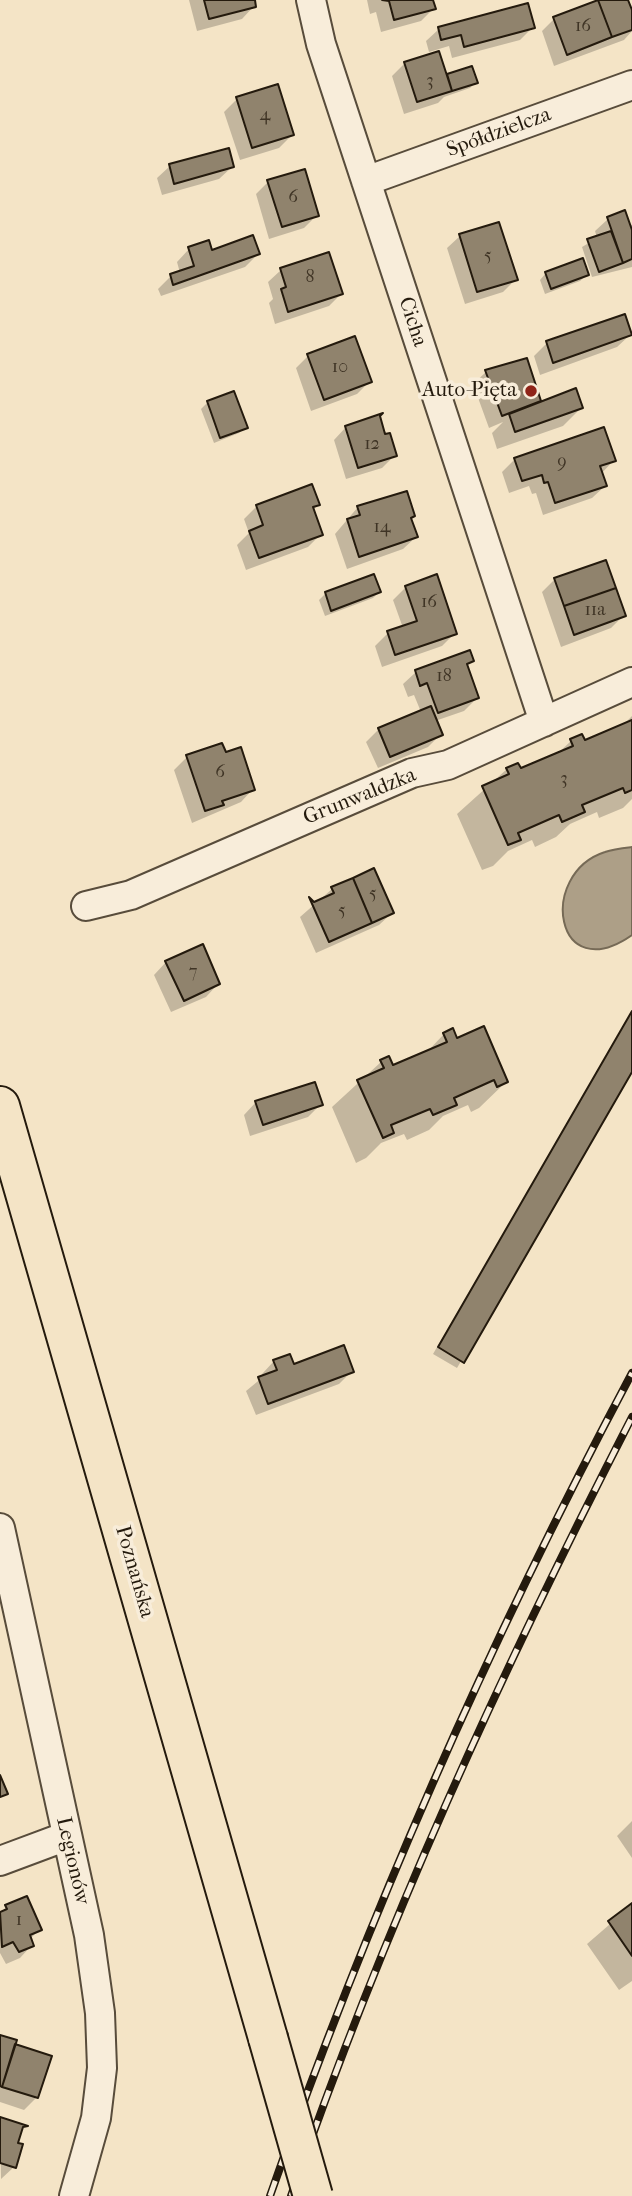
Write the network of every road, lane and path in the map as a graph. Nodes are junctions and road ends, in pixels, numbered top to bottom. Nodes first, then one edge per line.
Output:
1 (311, 0) edge
2 (632, 85) edge
3 (366, 181) junction
4 (632, 682) edge
5 (544, 722) junction
6 (86, 906) dead end
7 (0, 1106) edge
8 (0, 1528) edge
9 (66, 1836) junction
10 (0, 1861) edge
11 (74, 2196) edge
12 (313, 2196) edge

1 - 3 street, Cicha
2 - 3 street, Spółdzielcza
3 - 5 street, Cicha
4 - 5 street, Grunwaldzka
5 - 6 street, Grunwaldzka
7 - 12 main road, Poznańska, bridge
8 - 9 street, Legionów
9 - 10 street
9 - 11 street, Legionów

